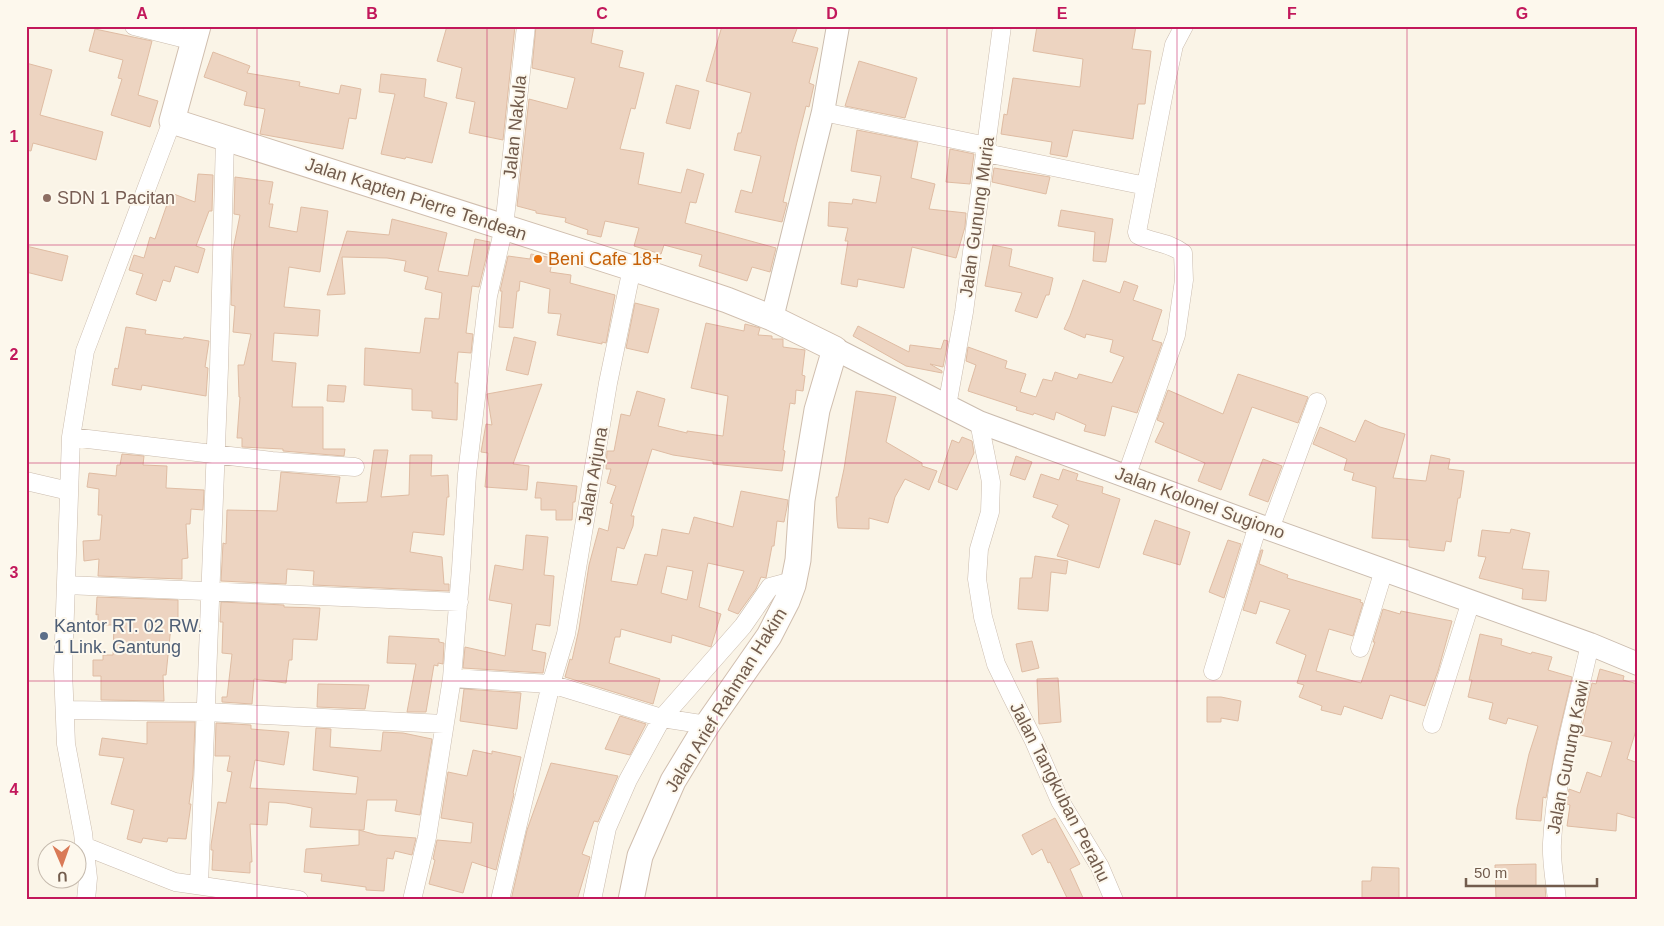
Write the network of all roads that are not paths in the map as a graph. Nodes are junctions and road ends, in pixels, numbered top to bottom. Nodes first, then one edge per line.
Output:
1 (134, 26) edge
2 (526, 26) edge
3 (838, 26) edge
4 (1002, 26) edge
5 (1184, 26) edge
6 (196, 34) edge
7 (823, 112) junction
8 (172, 121) junction
9 (225, 139) junction
10 (986, 150) junction
11 (1146, 186) junction
12 (504, 227) junction
13 (632, 268) junction
14 (772, 318) junction
15 (835, 349) junction
16 (1318, 402) dead end
17 (947, 406) junction
18 (979, 422) junction
19 (71, 437) junction
20 (215, 455) junction
21 (355, 467) dead end
22 (1126, 477) junction
23 (26, 481) edge
24 (69, 491) junction
25 (1264, 527) junction
26 (1384, 570) junction
27 (66, 585) junction
28 (793, 585) junction
29 (210, 590) junction
30 (1471, 601) junction
31 (459, 602) junction
32 (1590, 644) junction
33 (1360, 648) dead end
34 (1638, 664) edge
35 (1213, 671) dead end
36 (452, 678) junction
37 (551, 684) junction
38 (64, 710) junction
39 (205, 712) junction
40 (662, 718) junction
41 (444, 724) junction
42 (1432, 724) dead end
43 (707, 725) junction
44 (83, 838) edge
45 (88, 848) edge
46 (199, 885) junction
47 (299, 900) edge
48 (412, 900) edge
49 (500, 900) edge
50 (592, 900) edge
51 (631, 900) edge
52 (1114, 900) edge
53 (1557, 900) edge

1 - 6 street
2 - 12 street, Jalan Nakula
3 - 7 street
4 - 10 street, Jalan Gunung Muria
5 - 11 street
6 - 8 main road
7 - 10 street
7 - 14 street
8 - 9 main road, Jalan Kapten Pierre Tendean
8 - 19 street
9 - 12 main road, Jalan Kapten Pierre Tendean
9 - 20 street
10 - 11 street
10 - 17 street, Jalan Gunung Muria
11 - 22 street
12 - 13 main road, Jalan Kapten Pierre Tendean
12 - 31 street, Jalan Nakula
13 - 14 main road, Jalan Kapten Pierre Tendean
13 - 37 street, Jalan Arjuna
14 - 15 main road, Jalan Kolonel Sugiono
15 - 17 street, Jalan Kolonel Sugiono
15 - 28 main road, Jalan Arief Rahman Hakim
16 - 25 street
17 - 18 street, Jalan Kolonel Sugiono
18 - 22 street, Jalan Kolonel Sugiono
18 - 52 street, Jalan Tangkuban Perahu
19 - 20 street
19 - 24 street
20 - 21 street
20 - 29 street
22 - 25 street, Jalan Kolonel Sugiono
23 - 24 street
24 - 27 street
25 - 26 street, Jalan Kolonel Sugiono
25 - 35 street
26 - 30 street, Jalan Kolonel Sugiono
26 - 33 street
27 - 29 street
27 - 38 street
28 - 40 street
28 - 43 main road, Jalan Arief Rahman Hakim
29 - 31 street
29 - 39 street
30 - 32 street, Jalan Kolonel Sugiono
30 - 42 street
31 - 36 street, Jalan Nakula
32 - 34 street, Jalan Kolonel Sugiono
32 - 53 street, Jalan Gunung Kawi
36 - 37 street
36 - 41 street, Jalan Nakula
37 - 40 street
37 - 49 street, Jalan Arjuna
38 - 39 street
38 - 44 street
39 - 41 street
39 - 46 street
40 - 43 street
40 - 50 street
41 - 48 street, Jalan Nakula
43 - 51 main road, Jalan Arief Rahman Hakim
45 - 46 street
46 - 47 street

